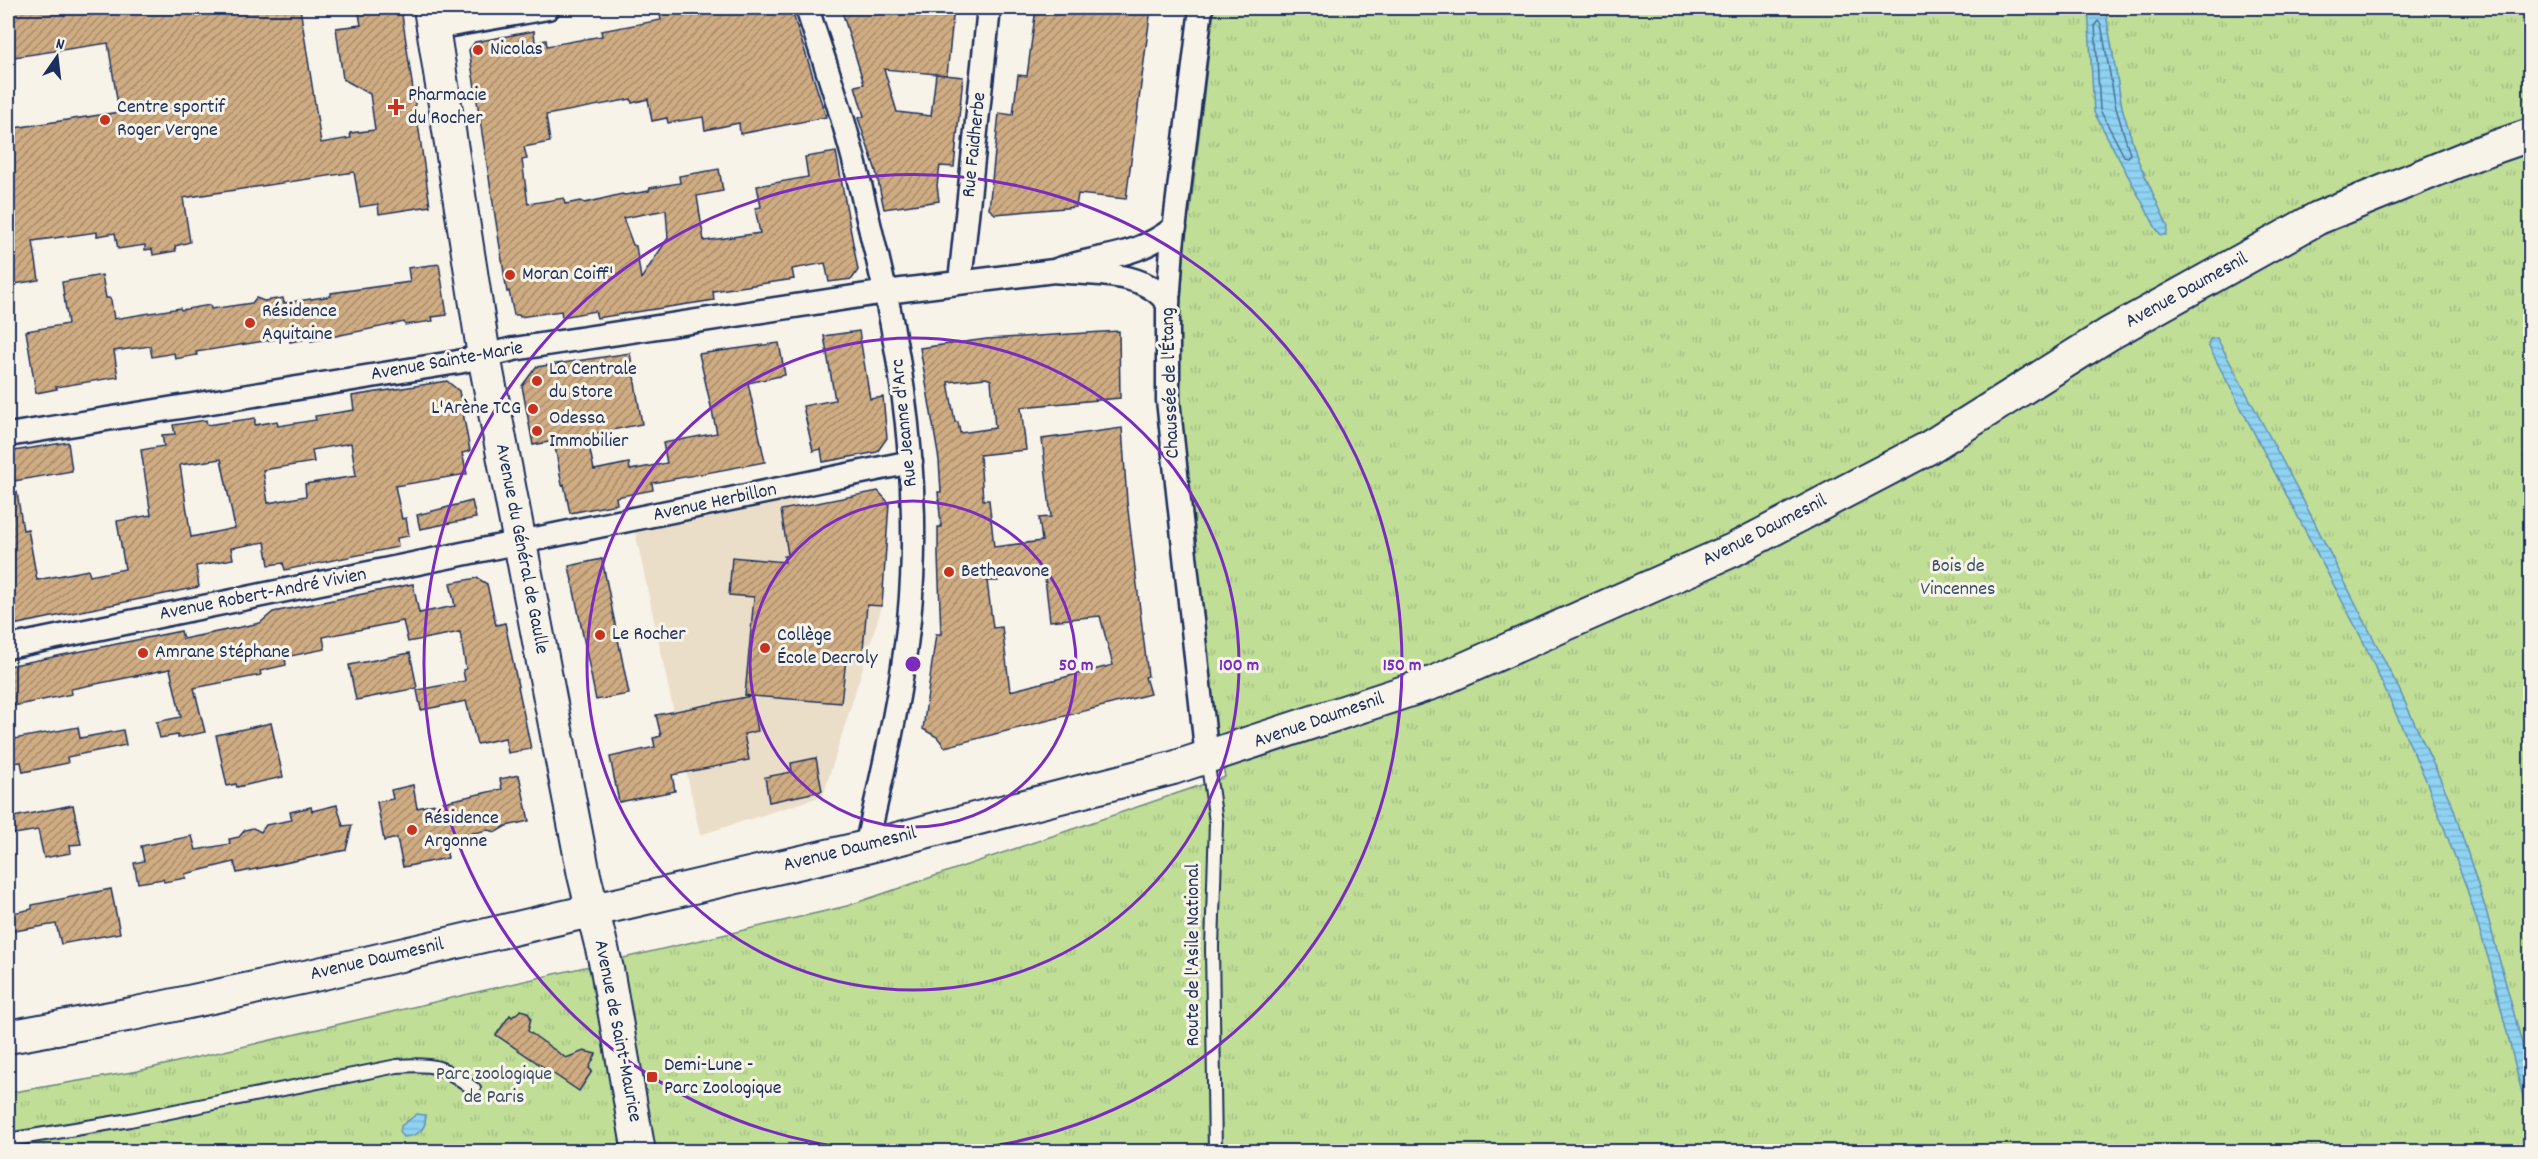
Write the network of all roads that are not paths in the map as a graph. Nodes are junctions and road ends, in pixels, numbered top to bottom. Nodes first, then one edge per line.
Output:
1 (548, 8) edge
2 (807, 8) edge
3 (989, 8) edge
4 (1201, 8) edge
5 (432, 18) edge
6 (2530, 135) edge
7 (1175, 227) junction
8 (1054, 271) junction
9 (960, 282) junction
10 (886, 292) junction
11 (1168, 304) junction
12 (484, 356) junction
13 (8, 435) edge
14 (911, 462) junction
15 (518, 544) junction
16 (8, 647) edge
17 (1207, 758) junction
18 (866, 847) junction
19 (592, 911) junction
20 (8, 1037) edge
21 (474, 1089) dead end
22 (8, 1140) edge
23 (639, 1152) edge
24 (1215, 1152) edge

1 - 5 street
2 - 10 street, Rue Jeanne d'Arc
3 - 9 street, Rue Faidherbe
4 - 7 street, Chaussée de l'Étang
5 - 12 street, Avenue du Général de Gaulle
6 - 17 street, Avenue Daumesnil
7 - 8 street
7 - 11 street, Chaussée de l'Étang
8 - 9 street, Avenue Sainte-Marie
8 - 11 street
9 - 10 street, Avenue Sainte-Marie
10 - 12 street, Avenue Sainte-Marie
10 - 14 street, Rue Jeanne d'Arc
11 - 17 street, Chaussée de l'Étang
12 - 13 street, Avenue Sainte-Marie
12 - 15 street, Avenue du Général de Gaulle
14 - 15 street, Avenue Herbillon
14 - 18 street, Rue Jeanne d'Arc
15 - 16 street, Avenue Robert-André Vivien
15 - 19 street, Avenue du Général de Gaulle
17 - 18 street, Avenue Daumesnil
17 - 24 lane, Route de l'Asile National
18 - 19 street, Avenue Daumesnil
19 - 20 street, Avenue Daumesnil
19 - 23 street, Avenue de Saint-Maurice
21 - 22 lane

